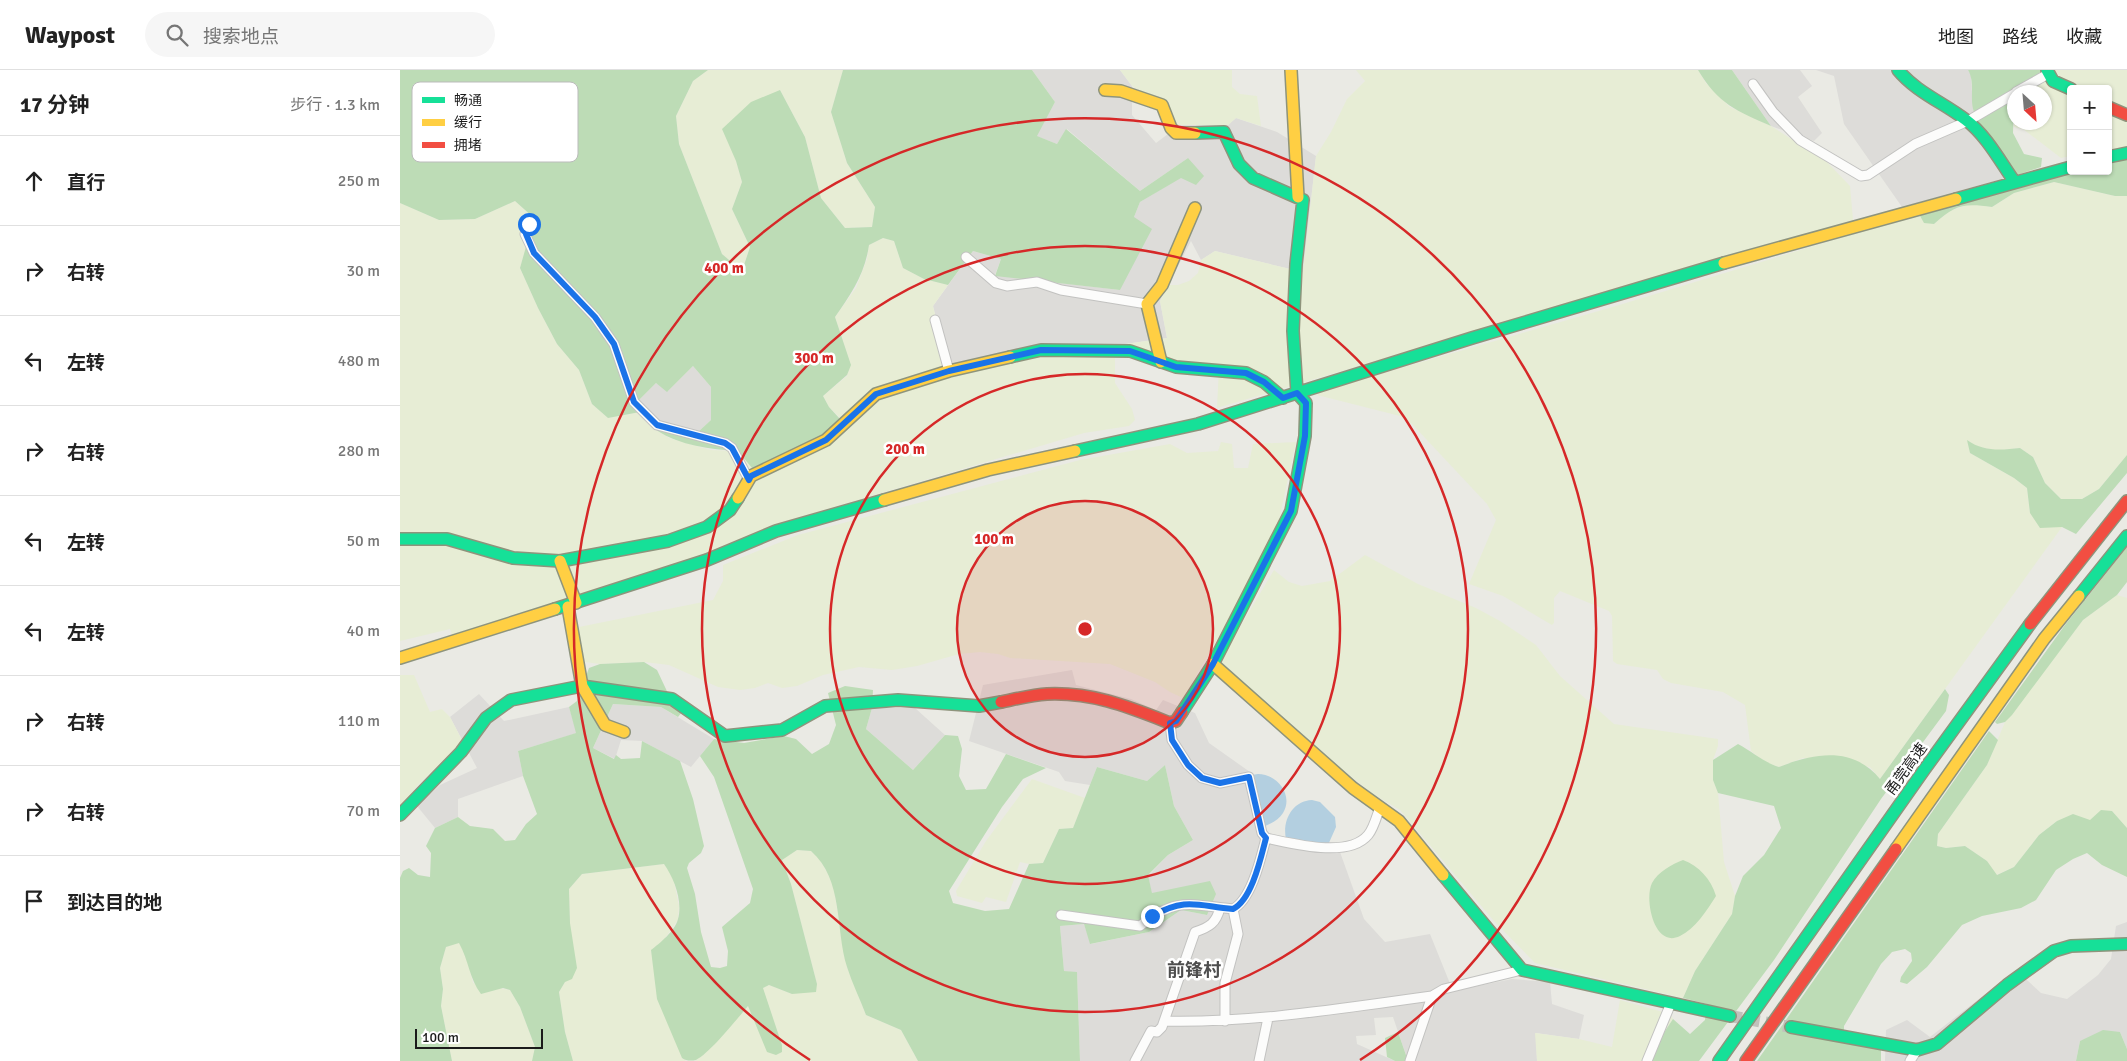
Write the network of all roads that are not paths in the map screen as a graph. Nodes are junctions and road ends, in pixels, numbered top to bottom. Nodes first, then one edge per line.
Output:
1 (1292, 70) edge
2 (1898, 70) edge
3 (2048, 72) edge
4 (1753, 84) dead end
5 (2028, 85) edge
6 (2067, 87) edge
7 (1105, 90) dead end
8 (2007, 98) edge
9 (2112, 109) edge
10 (2127, 115) edge
11 (1968, 121) junction
12 (2127, 153) edge
13 (2112, 156) edge
14 (2067, 168) edge
15 (2014, 181) junction
16 (1298, 197) junction
17 (1195, 208) dead end
18 (529, 224) dead end
19 (966, 257) dead end
20 (1146, 304) junction
21 (936, 320) dead end
22 (1161, 362) junction
23 (949, 371) junction
24 (1297, 393) junction
25 (1283, 398) junction
26 (749, 480) junction
27 (2127, 501) edge
28 (2127, 536) edge
29 (400, 539) edge
30 (560, 561) junction
31 (572, 605) junction
32 (400, 658) edge
33 (1213, 664) junction
34 (582, 686) junction
35 (1170, 723) junction
36 (624, 732) dead end
37 (1380, 807) junction
38 (400, 815) edge
39 (1266, 838) junction
40 (1220, 908) junction
41 (1233, 909) junction
42 (1062, 915) dead end
43 (2127, 944) edge
44 (1522, 970) junction
45 (1432, 996) junction
46 (1671, 1003) junction
47 (1730, 1016) tunnel mouth
48 (1268, 1018) junction
49 (1164, 1021) junction
50 (1225, 1021) junction
51 (1791, 1027) tunnel mouth
52 (1917, 1050) junction
53 (1135, 1061) edge
54 (1259, 1061) edge
55 (1410, 1061) edge
56 (1647, 1061) edge
57 (1719, 1061) edge
58 (1746, 1061) edge
59 (1910, 1061) edge

1 - 16 main road
2 - 11 main road
3 - 5 street
3 - 6 main road
4 - 11 street
7 - 16 main road
8 - 11 street
9 - 10 main road
11 - 15 main road
12 - 13 main road
14 - 15 main road
15 - 24 main road
16 - 24 main road
17 - 20 main road
18 - 26 street
19 - 20 street
20 - 22 main road
21 - 23 street
22 - 23 main road
22 - 25 main road
23 - 26 main road
24 - 25 main road
24 - 33 main road
25 - 31 main road
26 - 30 main road
27 - 57 main road, 甬莞高速
28 - 58 main road
29 - 30 main road
30 - 31 main road
31 - 32 main road
31 - 34 main road
33 - 35 main road
33 - 37 main road
34 - 35 main road
34 - 36 main road
34 - 38 main road
35 - 39 street
37 - 39 street
37 - 44 main road
39 - 41 street
40 - 41 street
40 - 42 street
40 - 49 street
41 - 50 street
43 - 52 main road
44 - 45 street
44 - 46 main road
45 - 48 street
45 - 55 street
46 - 47 main road
46 - 56 street
48 - 50 street
48 - 54 street
49 - 50 street
49 - 53 street
51 - 52 main road
52 - 59 street

